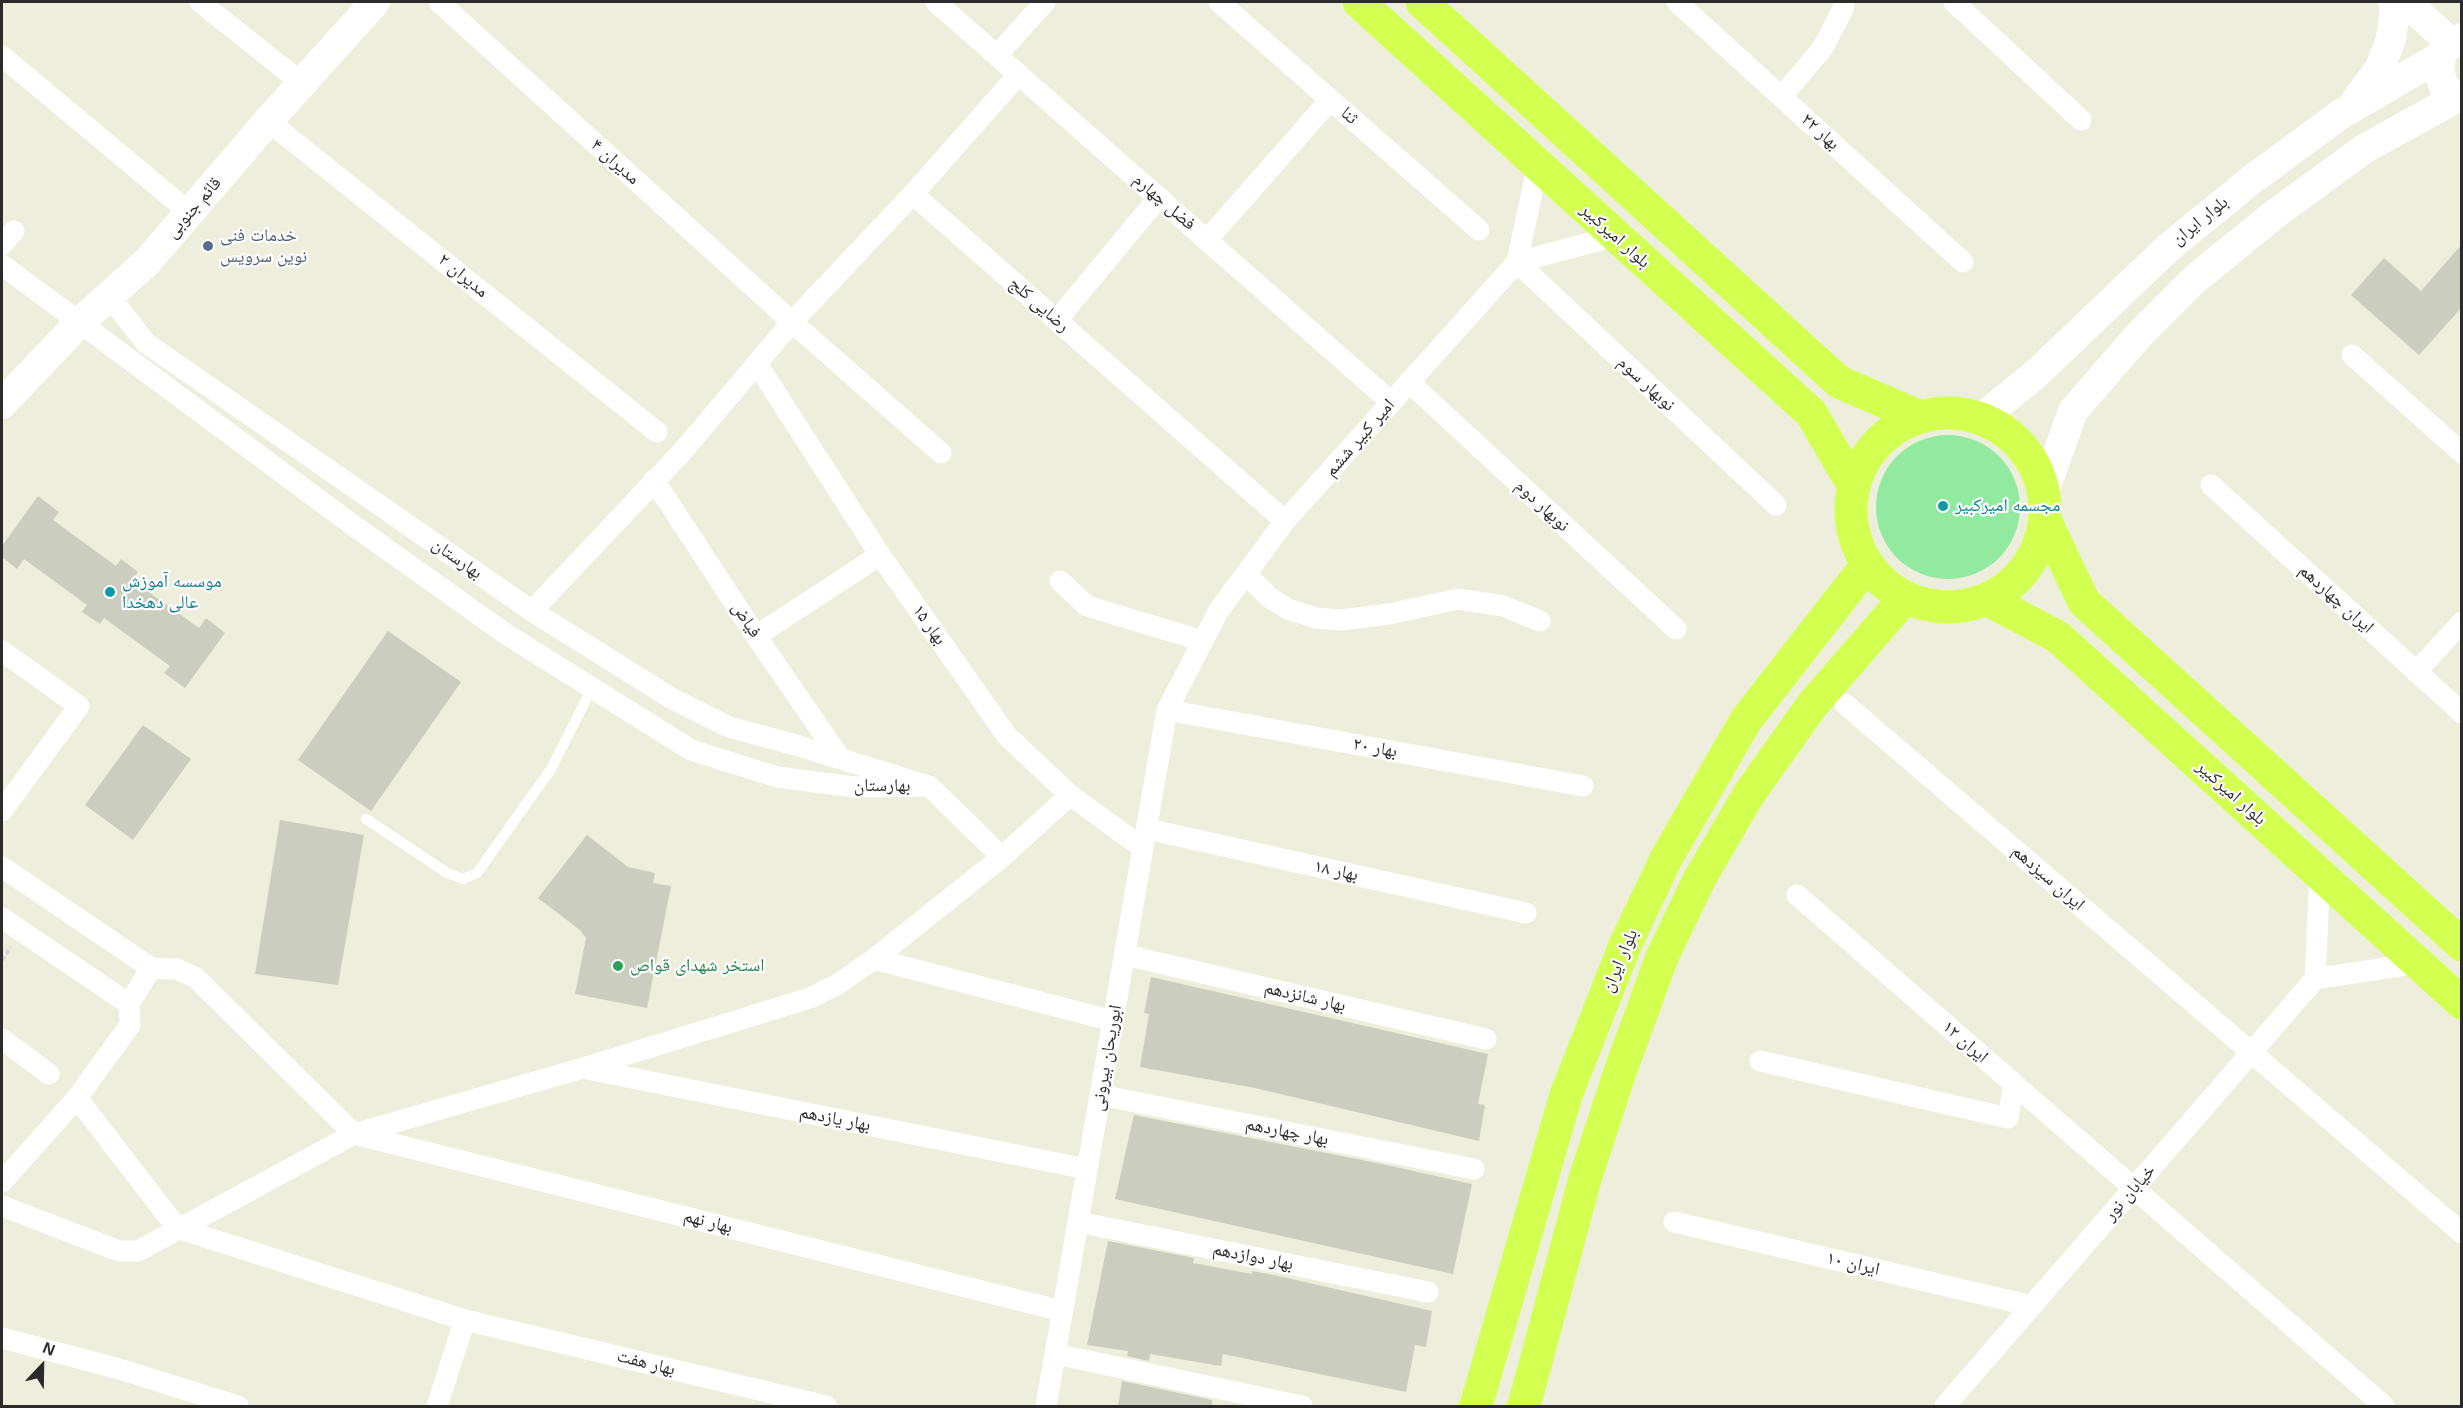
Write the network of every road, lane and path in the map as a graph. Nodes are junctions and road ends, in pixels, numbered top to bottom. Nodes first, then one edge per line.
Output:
1 (200, 2) edge
2 (375, 2) edge
3 (439, 2) edge
4 (936, 2) edge
5 (1045, 2) edge
6 (1219, 2) edge
7 (1359, 2) edge
8 (1422, 2) edge
9 (1677, 2) edge
10 (1844, 2) edge
11 (1954, 2) edge
12 (2393, 2) edge
13 (2406, 2) edge
14 (2451, 46) edge
15 (997, 55) junction
16 (5, 66) edge
17 (1019, 74) junction
18 (303, 84) junction
19 (1782, 96) junction
20 (2459, 98) edge
21 (1330, 100) junction
22 (2342, 114) junction
23 (2081, 120) dead end
24 (268, 121) junction
25 (1538, 164) junction
26 (913, 194) junction
27 (1159, 197) junction
28 (190, 213) junction
29 (1479, 230) dead end
30 (1616, 236) junction
31 (1207, 240) junction
32 (1516, 262) junction
33 (1963, 262) dead end
34 (2, 265) edge
35 (109, 296) junction
36 (1057, 321) junction
37 (792, 322) junction
38 (79, 323) junction
39 (2352, 355) dead end
40 (757, 364) junction
41 (1409, 382) junction
42 (1391, 402) junction
43 (2, 404) edge
44 (1918, 416) junction
45 (1983, 417) junction
46 (657, 432) dead end
47 (941, 453) dead end
48 (2462, 453) edge
49 (654, 480) junction
50 (2211, 485) dead end
51 (1853, 486) junction
52 (2045, 489) junction
53 (1776, 505) dead end
54 (1285, 521) junction
55 (2046, 522) junction
56 (880, 555) junction
57 (1867, 565) junction
58 (1246, 574) junction
59 (1060, 581) dead end
60 (1905, 598) junction
61 (1988, 600) junction
62 (532, 611) junction
63 (1540, 621) dead end
64 (2462, 622) edge
65 (1676, 629) dead end
66 (756, 636) junction
67 (1203, 641) junction
68 (2, 651) edge
69 (2416, 672) junction
70 (592, 688) junction
71 (1845, 704) dead end
72 (1167, 710) junction
73 (2462, 714) edge
74 (840, 758) junction
75 (929, 786) junction
76 (1583, 786) dead end
77 (1070, 795) junction
78 (2, 811) edge
79 (366, 819) dead end
80 (1145, 838) junction
81 (1002, 857) junction
82 (2, 867) edge
83 (2320, 873) junction
84 (1797, 895) dead end
85 (1526, 913) dead end
86 (2, 918) edge
87 (2462, 945) edge
88 (1125, 955) junction
89 (874, 959) junction
90 (2418, 963) junction
91 (151, 968) junction
92 (2315, 979) junction
93 (2462, 1003) edge
94 (129, 1004) junction
95 (1113, 1021) junction
96 (2, 1039) edge
97 (1486, 1039) dead end
98 (2252, 1052) junction
99 (1760, 1060) dead end
100 (583, 1068) junction
101 (49, 1074) dead end
102 (2014, 1084) junction
103 (1100, 1095) junction
104 (77, 1098) junction
105 (354, 1134) junction
106 (1087, 1169) junction
107 (1474, 1169) dead end
108 (2, 1182) edge
109 (2134, 1188) junction
110 (2, 1206) edge
111 (1078, 1222) junction
112 (1674, 1222) dead end
113 (177, 1228) junction
114 (2462, 1233) edge
115 (1428, 1292) dead end
116 (2032, 1306) junction
117 (1062, 1311) junction
118 (465, 1320) junction
119 (2, 1338) edge
120 (1055, 1354) junction
121 (237, 1407) edge
122 (437, 1407) edge
123 (826, 1407) edge
124 (1046, 1407) edge
125 (1302, 1407) edge
126 (1476, 1407) edge
127 (1524, 1407) edge
128 (1945, 1407) edge
129 (2385, 1407) edge

1 - 18 street
2 - 18 main road, قائم جنوبی
3 - 37 street, مدیران ۴
4 - 15 street, فضل چهارم
5 - 15 street
6 - 21 street, ثنا
7 - 25 main road, بلوار امیرکبیر
8 - 44 main road
9 - 19 street, بهار ۲۲
10 - 19 street
11 - 23 street
12 - 22 main road
13 - 14 main road
14 - 20 main road
14 - 22 main road, بلوار ایران
15 - 17 street, فضل چهارم
16 - 28 street
17 - 26 street
17 - 27 street, فضل چهارم
18 - 24 main road, قائم جنوبی
19 - 33 street, بهار ۲۲
20 - 52 main road
21 - 29 street, ثنا
21 - 31 street
22 - 45 main road, بلوار ایران
24 - 28 main road, قائم جنوبی
24 - 46 street, مدیران ۲
25 - 30 main road, بلوار امیرکبیر
25 - 32 street, امیر کبیر ششم
26 - 36 street, رضایی کلج
26 - 37 street
27 - 31 street, فضل چهارم
27 - 36 street
28 - 35 main road, قائم جنوبی
30 - 32 street
30 - 51 main road, بلوار امیرکبیر
31 - 42 street, فضل چهارم
32 - 41 street, امیر کبیر ششم
32 - 53 street, نوبهار سوم
34 - 38 street, بهارستان
35 - 38 main road, قائم جنوبی
35 - 62 street, بهارستان
36 - 54 street, رضایی کلج
37 - 40 street
37 - 47 street, مدیران ۴
38 - 43 main road, قائم جنوبی
38 - 70 street, بهارستان
39 - 48 street
40 - 49 street
40 - 56 street, بهار ۱۵
41 - 42 street, امیر کبیر ششم
41 - 65 street, نوبهار دوم
42 - 54 street, امیر کبیر ششم
44 - 45 main road
44 - 51 main road
45 - 52 main road
49 - 62 street
49 - 66 street, فیاض
50 - 69 street, ایران چهاردهم
51 - 57 main road
52 - 55 main road
54 - 58 street, امیر کبیر ششم
55 - 61 main road
55 - 87 main road
56 - 66 street
56 - 77 street, بهار ۱۵
57 - 60 main road
57 - 126 main road, بلوار ایران
58 - 63 street
58 - 67 street, امیر کبیر ششم
59 - 67 street
60 - 61 main road
60 - 127 main road, بلوار ایران
61 - 83 main road, بلوار امیرکبیر
62 - 74 street, بهارستان
64 - 69 street
66 - 74 street, فیاض
67 - 72 street, امیر کبیر ششم
68 - 78 street
69 - 73 street, ایران چهاردهم
70 - 75 street, بهارستان
70 - 79 lane
71 - 98 street, ایران سیزدهم
72 - 76 street, بهار ۲۰
72 - 80 street, ابوریحان بیرونی
74 - 75 street, بهارستان
75 - 81 street
77 - 80 street, بهار ۱۵
77 - 81 street
80 - 85 street, بهار ۱۸
80 - 88 street, ابوریحان بیرونی
81 - 89 street
82 - 91 street
83 - 90 main road, بلوار امیرکبیر
83 - 92 street
84 - 102 street, ایران ۱۲
86 - 94 street
88 - 95 street, ابوریحان بیرونی
88 - 97 street, بهار شانزدهم
89 - 95 street
89 - 100 street
90 - 92 street
90 - 93 main road, بلوار امیرکبیر
91 - 94 street
91 - 105 street
92 - 98 street, خیابان نور
94 - 104 street
95 - 103 street, ابوریحان بیرونی
96 - 101 street
98 - 109 street, خیابان نور
98 - 114 street, ایران سیزدهم
99 - 102 street
100 - 105 street
100 - 106 street, بهار یازدهم
102 - 109 street, ایران ۱۲
103 - 106 street, ابوریحان بیرونی
103 - 107 street, بهار چهاردهم
104 - 108 street
104 - 113 street
105 - 113 street
105 - 117 street, بهار نهم
106 - 111 street, ابوریحان بیرونی
109 - 116 street, خیابان نور
109 - 129 street, ایران ۱۲
110 - 113 street
111 - 115 street, بهار دوازدهم
111 - 117 street, ابوریحان بیرونی
112 - 116 street, ایران ۱۰
113 - 118 street, بهار هفت
116 - 128 street, خیابان نور
117 - 120 street, ابوریحان بیرونی
118 - 122 street
118 - 123 street, بهار هفت
119 - 121 street
120 - 124 street, ابوریحان بیرونی
120 - 125 street

